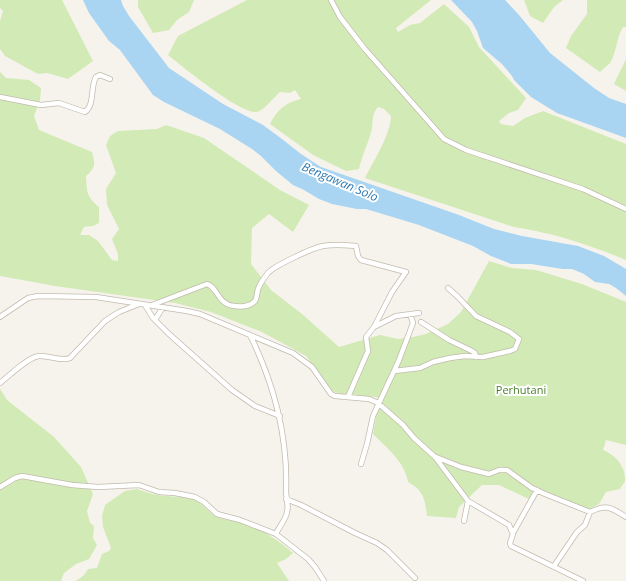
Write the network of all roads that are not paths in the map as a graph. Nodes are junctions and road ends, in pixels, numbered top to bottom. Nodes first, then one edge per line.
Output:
1 (331, 0) edge
2 (110, 79) dead end
3 (0, 97) edge
4 (626, 209) edge
5 (448, 288) dead end
6 (139, 304) junction
7 (148, 305) junction
8 (163, 307) junction
9 (419, 313) dead end
10 (410, 314) junction
11 (0, 317) edge
12 (155, 320) junction
13 (421, 322) dead end
14 (374, 327) junction
15 (250, 335) junction
16 (476, 357) junction
17 (394, 371) junction
18 (0, 383) edge
19 (348, 397) junction
20 (378, 402) junction
21 (280, 416) junction
22 (435, 457) junction
23 (361, 464) dead end
24 (0, 487) edge
25 (537, 490) junction
26 (286, 499) junction
27 (468, 501) junction
28 (590, 512) junction
29 (626, 517) edge
30 (464, 521) dead end
31 (513, 533) junction
32 (276, 534) junction
33 (554, 566) junction
34 (415, 578) dead end
35 (324, 581) edge
36 (583, 581) edge

1 - 4 street
2 - 3 street
5 - 16 street
6 - 7 street
6 - 11 street
6 - 18 street
7 - 8 street
7 - 12 street
7 - 14 street
8 - 12 street
8 - 15 street
9 - 10 street
10 - 14 street
10 - 17 street
12 - 21 street
13 - 16 street
14 - 19 street
15 - 19 street
15 - 21 street
16 - 17 street
17 - 20 street
19 - 20 street
20 - 22 street
20 - 23 street
21 - 26 street
22 - 25 street
22 - 27 street
24 - 32 street
25 - 28 street
25 - 31 street
26 - 32 street
26 - 34 street
27 - 30 street
27 - 31 street
28 - 29 street
28 - 33 street
31 - 33 street
32 - 35 street
33 - 36 street

